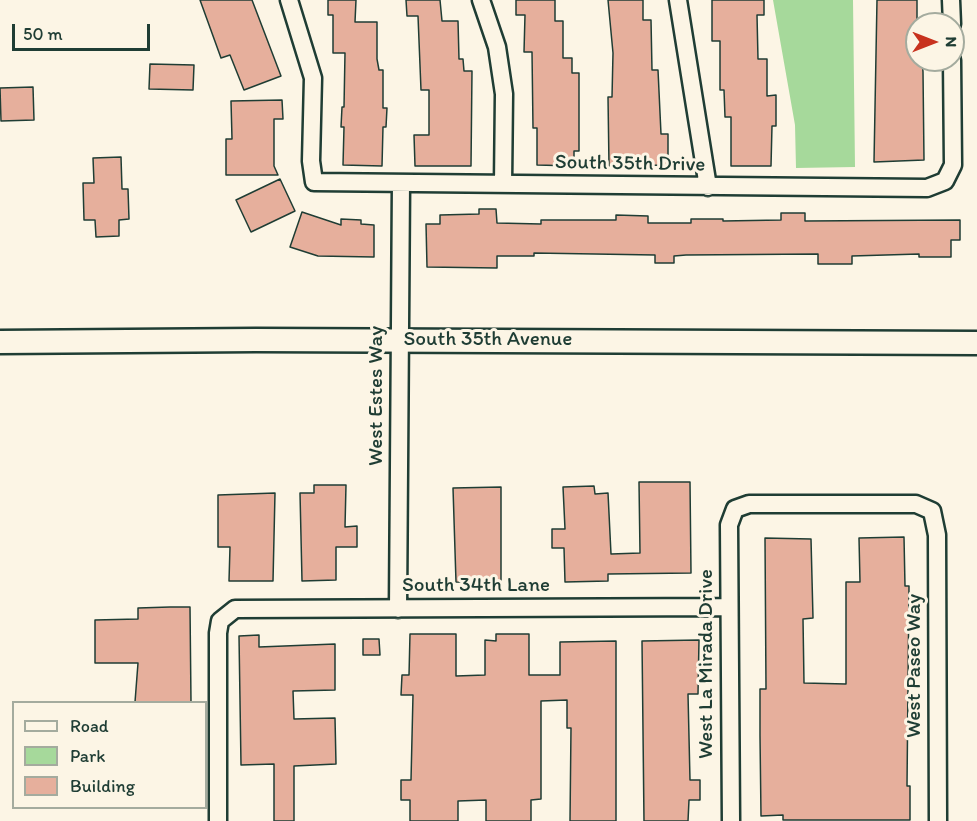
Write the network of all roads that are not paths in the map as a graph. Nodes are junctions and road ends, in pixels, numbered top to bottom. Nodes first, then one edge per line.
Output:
1 (290, 0) edge
2 (481, 0) edge
3 (678, 0) edge
4 (952, 72) edge
5 (400, 183) junction
6 (503, 184) junction
7 (708, 187) junction
8 (400, 340) junction
9 (0, 342) edge
10 (977, 343) edge
11 (735, 509) joint
12 (728, 607) junction
13 (398, 609) junction
14 (218, 821) edge
15 (731, 821) edge
16 (938, 821) edge

1 - 5 street, South 35th Drive
2 - 6 street
3 - 7 street
4 - 7 street, South 35th Drive
5 - 6 street, South 35th Drive
5 - 8 street, West Estes Way
6 - 7 street, South 35th Drive
8 - 9 street, South 35th Avenue
8 - 10 street, South 35th Avenue
8 - 13 street, West Estes Way
11 - 12 street, West La Mirada Drive
11 - 16 street, West Paseo Way
12 - 13 street, South 34th Lane
12 - 15 street, West La Mirada Drive
13 - 14 street, South 34th Lane

